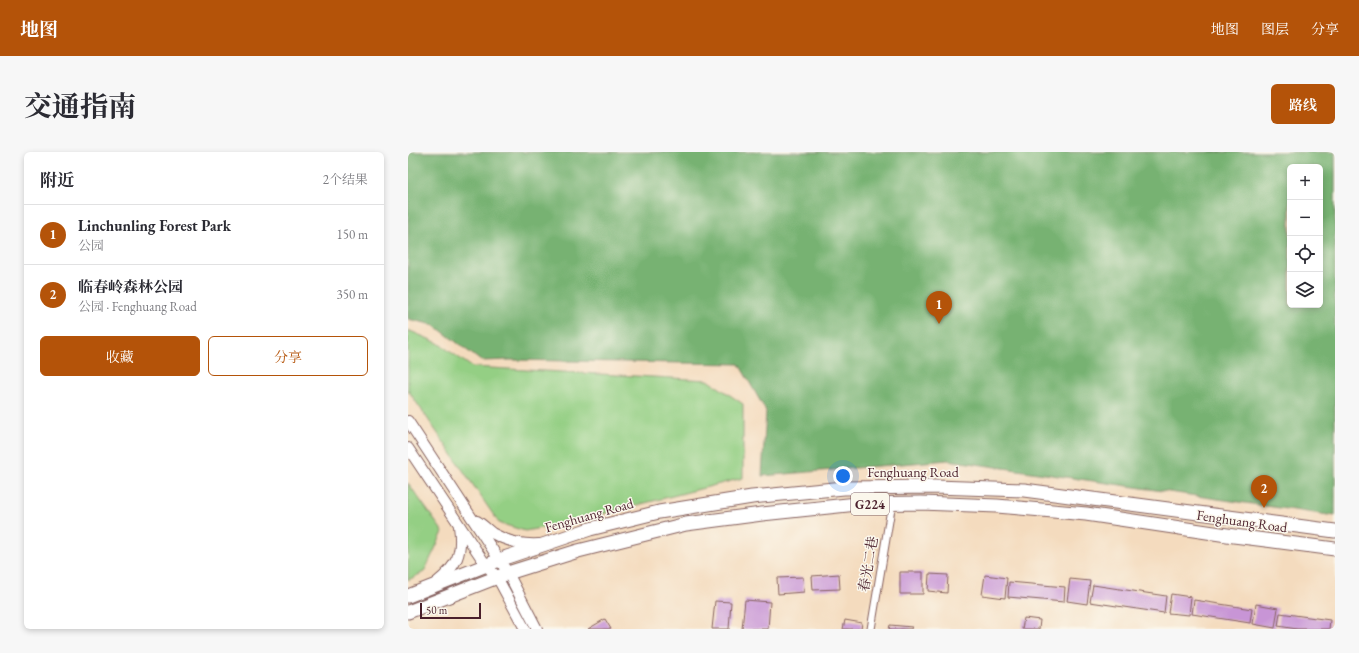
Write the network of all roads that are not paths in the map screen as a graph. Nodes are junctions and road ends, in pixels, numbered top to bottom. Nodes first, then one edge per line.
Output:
1 (408, 421) edge
2 (408, 448) edge
3 (892, 503) junction
4 (472, 517) junction
5 (458, 524) junction
6 (1335, 531) edge
7 (545, 544) junction
8 (1335, 549) edge
9 (499, 560) junction
10 (486, 565) junction
11 (502, 575) junction
12 (430, 587) junction
13 (408, 596) edge
14 (413, 611) edge
15 (525, 629) edge
16 (536, 629) edge
17 (871, 629) edge

1 - 4 main road
2 - 5 main road
3 - 8 highway, Fenghuang Road / G224
3 - 11 highway, Fenghuang Road / G224
3 - 17 street, 春光二巷
4 - 7 main road
4 - 9 main road
5 - 10 main road
5 - 12 main road
6 - 7 highway, Fenghuang Road / G224
7 - 9 highway, Fenghuang Road / G224
9 - 10 highway, Fenghuang Road / G224
9 - 11 main road
10 - 11 main road
10 - 12 highway, Fenghuang Road / G224
11 - 14 highway, Fenghuang Road / G224
11 - 15 main road
11 - 16 main road
12 - 13 highway, Fenghuang Road / G224

